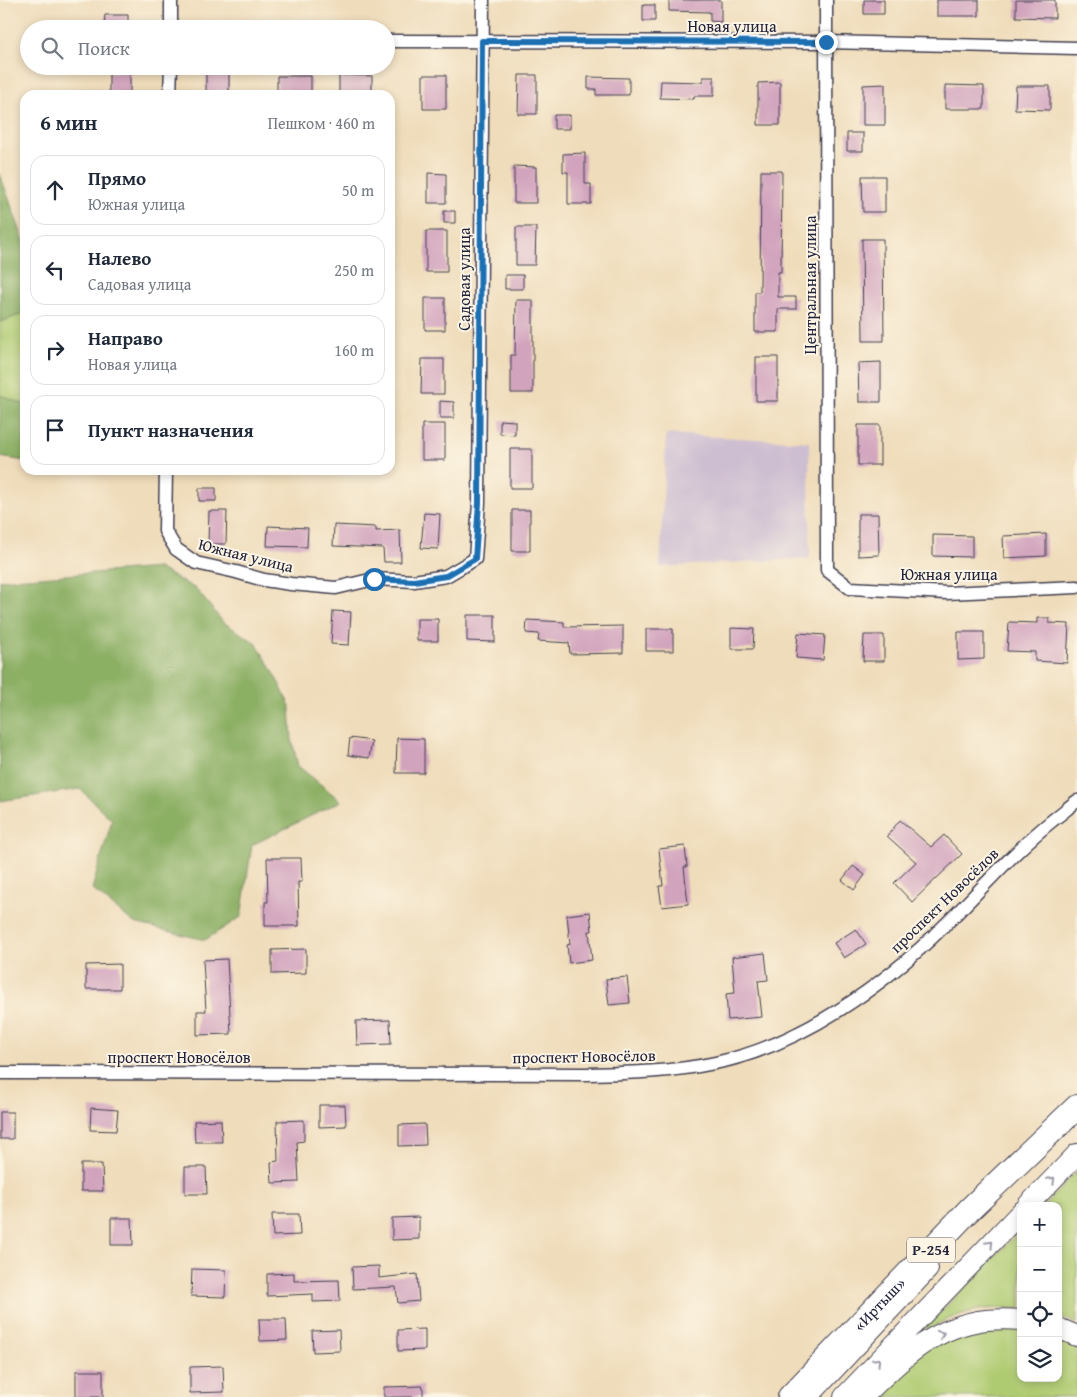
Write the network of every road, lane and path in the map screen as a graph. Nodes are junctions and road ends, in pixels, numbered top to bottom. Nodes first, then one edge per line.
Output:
1 (171, 0) edge
2 (483, 0) edge
3 (826, 0) edge
4 (171, 20) edge
5 (395, 41) edge
6 (482, 41) junction
7 (826, 42) junction
8 (1077, 48) edge
9 (170, 75) edge
10 (170, 90) edge
11 (166, 475) edge
12 (475, 559) joint
13 (827, 570) joint
14 (1077, 587) edge
15 (1077, 801) edge
16 (0, 1073) edge
17 (1077, 1109) edge
18 (1077, 1154) edge
19 (1031, 1202) edge
20 (1017, 1216) edge
21 (1017, 1320) edge
22 (1062, 1330) edge
23 (1077, 1336) edge
24 (790, 1397) edge
25 (808, 1397) edge
26 (844, 1397) edge
27 (863, 1397) edge

1 - 4 street
2 - 6 street, Садовая улица
3 - 7 street, Центральная улица
5 - 6 street, Новая улица
6 - 7 street, Новая улица
6 - 12 street, Садовая улица
7 - 8 street, Новая улица
7 - 13 street, Центральная улица
9 - 10 street
11 - 12 street, Южная улица
13 - 14 street, Южная улица
15 - 16 street, проспект Новосёлов
17 - 24 highway, «Иртыш» / Р-254
17 - 25 main road
19 -> 18 main road
26 -> 20 main road
27 -> 21 main road
22 - 23 main road

